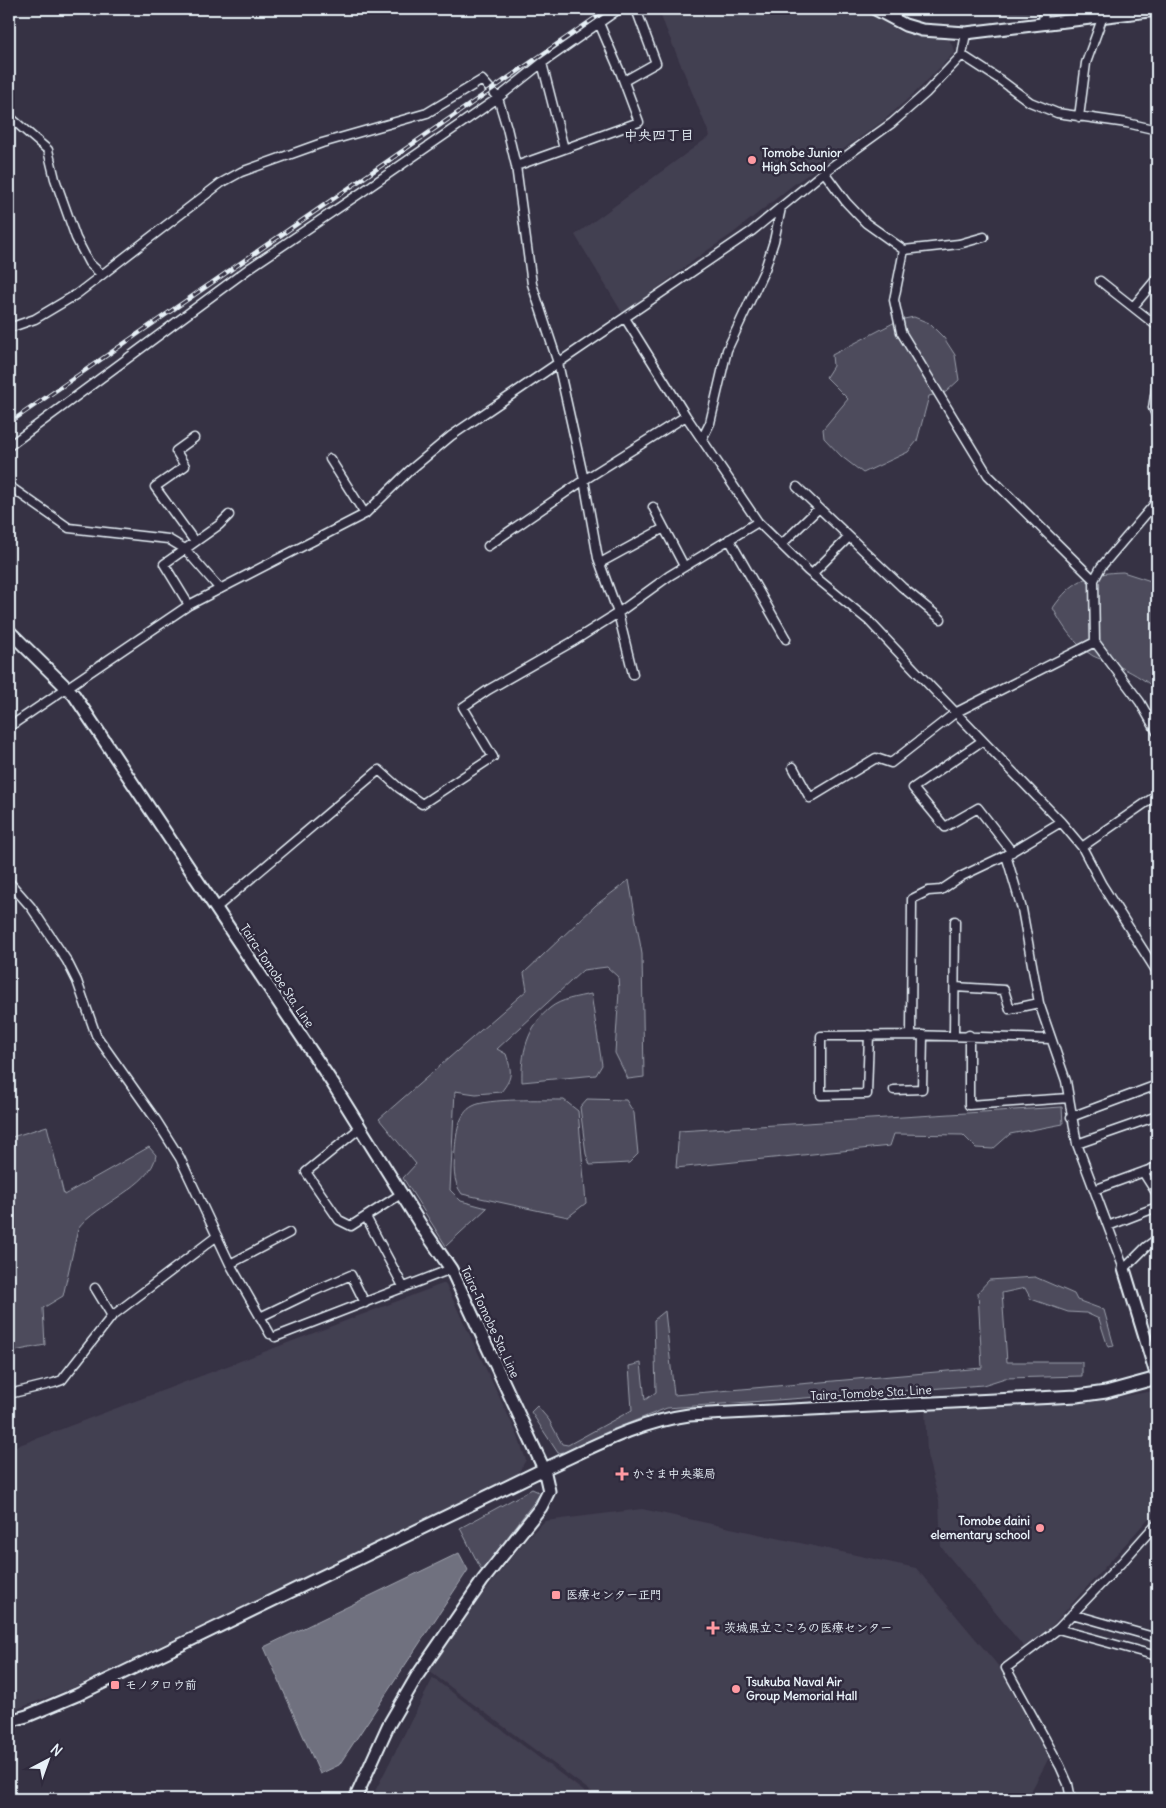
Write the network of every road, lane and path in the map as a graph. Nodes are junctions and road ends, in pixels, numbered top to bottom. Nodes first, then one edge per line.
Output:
1 (619, 9) edge
2 (636, 9) edge
3 (877, 9) edge
4 (1044, 9) edge
5 (1157, 10) edge
6 (1108, 13) edge
7 (599, 23) junction
8 (1043, 24) junction
9 (966, 33) junction
10 (962, 55) junction
11 (542, 63) junction
12 (624, 81) junction
13 (498, 98) junction
14 (9, 113) edge
15 (1079, 117) junction
16 (1157, 130) edge
17 (564, 149) junction
18 (516, 166) junction
19 (824, 172) junction
20 (781, 208) junction
21 (984, 237) dead end
22 (904, 250) junction
23 (101, 274) junction
24 (1157, 278) edge
25 (1100, 281) dead end
26 (1133, 307) junction
27 (625, 318) junction
28 (1157, 326) edge
29 (9, 328) edge
30 (558, 363) junction
31 (1157, 383) edge
32 (686, 416) junction
33 (1157, 417) edge
34 (194, 438) dead end
35 (702, 439) junction
36 (9, 446) edge
37 (330, 459) dead end
38 (584, 480) junction
39 (9, 486) edge
40 (797, 487) dead end
41 (1157, 501) edge
42 (653, 507) dead end
43 (819, 508) junction
44 (365, 514) junction
45 (229, 515) dead end
46 (758, 522) junction
47 (664, 528) junction
48 (849, 537) junction
49 (729, 539) junction
50 (195, 542) junction
51 (782, 545) junction
52 (488, 546) dead end
53 (185, 549) junction
54 (600, 563) junction
55 (684, 566) junction
56 (812, 574) junction
57 (1094, 580) junction
58 (220, 589) junction
59 (189, 605) junction
60 (618, 613) junction
61 (941, 619) dead end
62 (9, 631) edge
63 (786, 639) dead end
64 (1095, 642) junction
65 (633, 674) dead end
66 (66, 688) junction
67 (956, 713) junction
68 (9, 727) edge
69 (1157, 732) edge
70 (982, 741) junction
71 (793, 767) dead end
72 (1157, 796) edge
73 (1061, 822) junction
74 (1082, 846) junction
75 (1009, 854) junction
76 (9, 882) edge
77 (216, 908) junction
78 (955, 921) dead end
79 (1157, 972) edge
80 (955, 988) junction
81 (1039, 1003) junction
82 (868, 1035) junction
83 (911, 1035) junction
84 (923, 1035) junction
85 (954, 1035) junction
86 (969, 1035) junction
87 (1051, 1039) junction
88 (1157, 1086) edge
89 (894, 1090) dead end
90 (1069, 1098) junction
91 (1157, 1116) edge
92 (1071, 1117) junction
93 (360, 1128) junction
94 (1077, 1144) junction
95 (1157, 1167) edge
96 (1143, 1172) junction
97 (1094, 1190) junction
98 (401, 1194) junction
99 (1157, 1194) edge
100 (1157, 1207) edge
101 (366, 1217) junction
102 (1108, 1226) junction
103 (289, 1233) dead end
104 (217, 1236) junction
105 (1157, 1239) edge
106 (230, 1264) junction
107 (451, 1268) junction
108 (1124, 1269) junction
109 (95, 1288) dead end
110 (404, 1288) junction
111 (365, 1303) junction
112 (112, 1316) junction
113 (260, 1317) junction
114 (1157, 1378) edge
115 (9, 1394) edge
116 (544, 1469) junction
117 (1157, 1523) edge
118 (1072, 1614) junction
119 (1058, 1628) junction
120 (1157, 1638) edge
121 (1157, 1656) edge
122 (9, 1721) edge
123 (354, 1799) edge
124 (1071, 1799) edge

1 - 7 street
2 - 12 street
3 - 9 main road
4 - 8 street
5 - 6 main road
6 - 8 main road
6 - 15 street
7 - 11 street
7 - 12 street
8 - 9 main road
9 - 10 street
10 - 15 street
10 - 19 street
11 - 13 street
11 - 17 street
12 - 17 street
13 - 18 street
13 - 23 street
13 - 36 street
14 - 23 street
15 - 16 street
17 - 18 street
18 - 30 street
19 - 20 street
19 - 22 street
20 - 27 street
20 - 35 street
21 - 22 street
22 - 57 street
23 - 29 street
24 - 26 street
25 - 26 street
26 - 28 street
27 - 30 street
27 - 32 street
30 - 38 street
30 - 44 street
31 - 33 street
32 - 35 street
32 - 38 street
34 - 50 street
35 - 46 street
37 - 44 street
38 - 52 street
38 - 54 street
39 - 53 street
40 - 43 street
41 - 57 street
42 - 47 street
43 - 48 street
43 - 51 street
44 - 58 street
45 - 50 street
46 - 49 street
46 - 51 street
47 - 54 street
47 - 55 street
48 - 56 street
48 - 61 street
49 - 55 street
49 - 63 street
50 - 53 street
51 - 56 street
53 - 58 street
53 - 59 street
54 - 60 street
55 - 60 street
56 - 67 street
57 - 64 street
58 - 59 street
59 - 66 street
60 - 65 street
60 - 77 street
62 - 66 main road, Taira-Tomobe Sta. Line
64 - 67 street
64 - 69 street
66 - 68 street
66 - 77 main road, Taira-Tomobe Sta. Line
67 - 70 street
67 - 71 street
70 - 73 street
70 - 75 street
72 - 74 street
73 - 74 street
73 - 75 street
74 - 79 street
75 - 81 street
75 - 83 street
76 - 104 street
77 - 93 main road, Taira-Tomobe Sta. Line
78 - 80 street
80 - 81 street
80 - 85 street
81 - 87 street
82 - 82 street
82 - 83 street
83 - 84 street
84 - 85 street
84 - 89 street
85 - 86 street
86 - 87 street
86 - 90 street
87 - 90 street
88 - 92 street
90 - 92 street
91 - 94 street
92 - 94 street
93 - 98 main road, Taira-Tomobe Sta. Line
93 - 101 street
94 - 97 street
95 - 96 street
96 - 97 street
96 - 99 street
97 - 102 street
98 - 101 street
98 - 107 main road, Taira-Tomobe Sta. Line
100 - 102 street
101 - 110 street
102 - 108 street
103 - 106 street
104 - 106 street
104 - 112 street
105 - 108 street
106 - 113 street
107 - 110 street
107 - 116 main road, Taira-Tomobe Sta. Line
108 - 114 main road
109 - 112 street
110 - 111 street
111 - 113 street
111 - 113 street
112 - 115 street
114 - 116 main road, Taira-Tomobe Sta. Line
116 - 122 main road
116 - 123 main road
117 - 118 street
118 - 119 street
118 - 120 street
119 - 121 street
119 - 124 street

